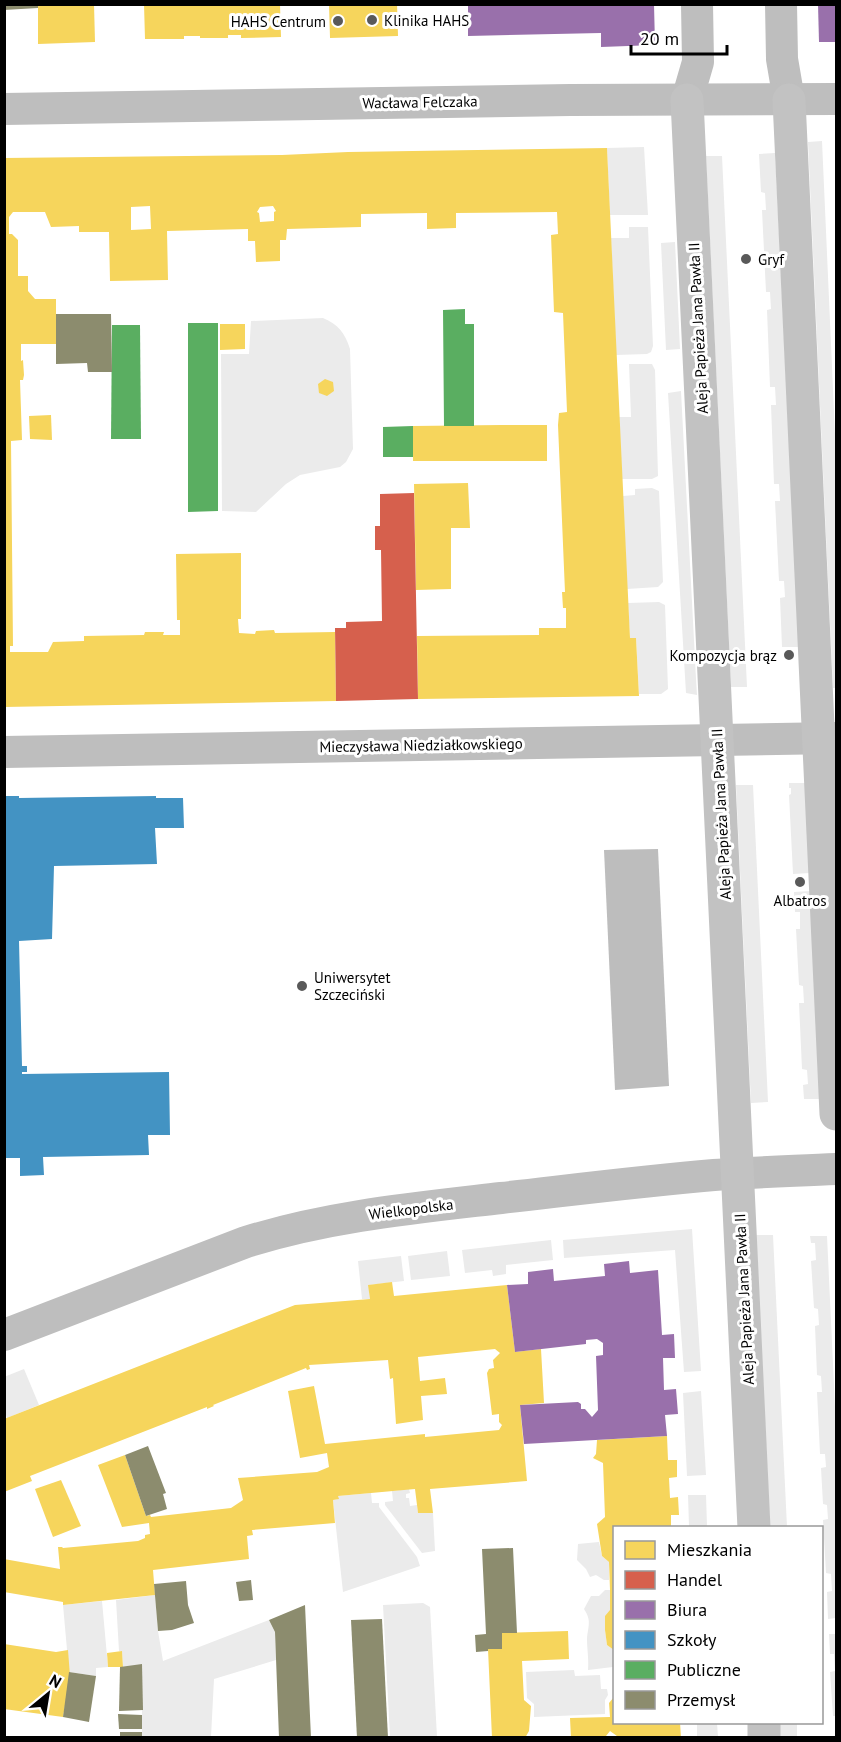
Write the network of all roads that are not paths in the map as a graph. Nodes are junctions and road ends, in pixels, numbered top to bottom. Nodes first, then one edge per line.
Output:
1 (697, 4) edge
2 (781, 4) edge
3 (837, 99) edge
4 (687, 100) junction
5 (789, 100) junction
6 (4, 109) edge
7 (828, 738) edge
8 (717, 740) junction
9 (4, 752) edge
10 (837, 1114) edge
11 (837, 1169) edge
12 (738, 1174) junction
13 (4, 1335) edge
14 (754, 1526) edge

1 - 4 street
2 - 5 street
3 - 5 street, Wacława Felczaka
4 - 5 street, Wacława Felczaka
4 - 6 street, Wacława Felczaka
4 - 8 street, Aleja Papieża Jana Pawła II
5 - 7 street
7 - 8 street, Mieczysława Niedziałkowskiego
7 - 10 street
8 - 9 street, Mieczysława Niedziałkowskiego
8 - 12 street, Aleja Papieża Jana Pawła II
11 - 12 street, Wielkopolska
12 - 13 street, Wielkopolska
12 - 14 street, Aleja Papieża Jana Pawła II

